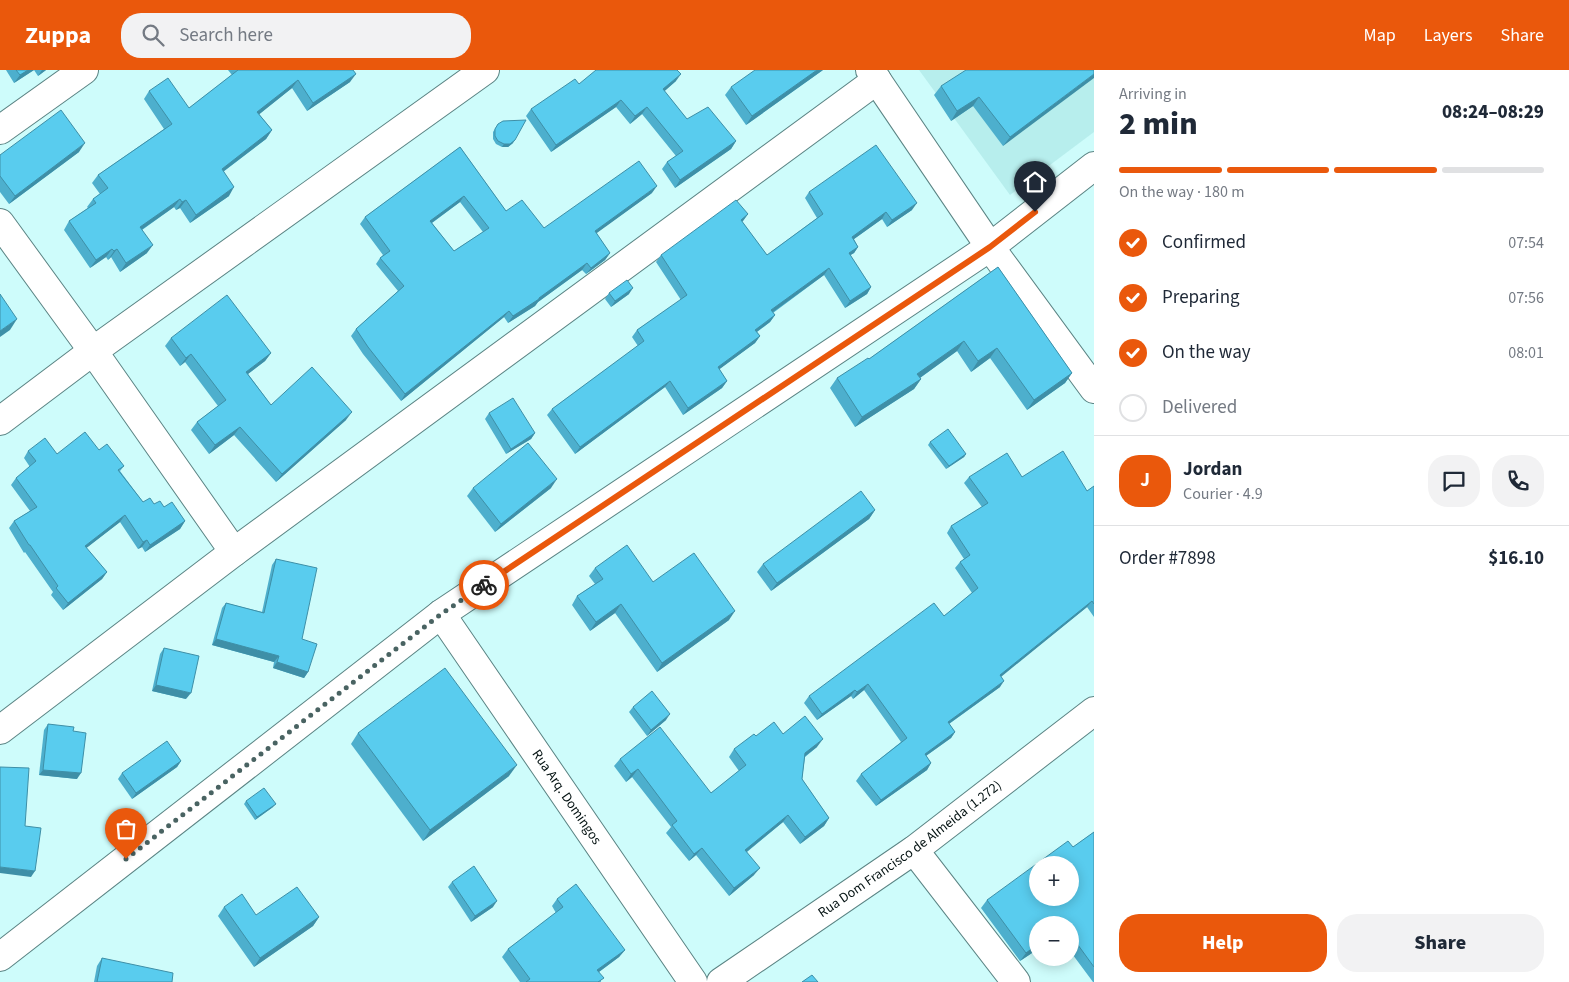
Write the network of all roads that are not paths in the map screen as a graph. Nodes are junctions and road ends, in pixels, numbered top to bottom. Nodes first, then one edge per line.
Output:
1 (84, 70) edge
2 (486, 70) edge
3 (873, 75) edge
4 (0, 130) edge
5 (1094, 166) edge
6 (0, 223) edge
7 (990, 247) junction
8 (93, 351) junction
9 (1094, 389) edge
10 (0, 421) edge
11 (234, 552) junction
12 (441, 614) junction
13 (1094, 711) edge
14 (0, 730) edge
15 (914, 850) junction
16 (0, 957) edge
17 (693, 982) edge
18 (721, 982) edge
19 (1016, 982) edge

1 - 4 street
2 - 8 street
3 - 7 street
3 - 11 street
5 - 7 street
6 - 8 street
7 - 9 street
7 - 12 street
8 - 10 street
8 - 11 street
11 - 14 street
12 - 16 street
12 - 17 street, Rua Arq. Domingos
13 - 15 street, Rua Dom Francisco de Almeida (1.272)
15 - 18 street, Rua Dom Francisco de Almeida (1.272)
15 - 19 street

